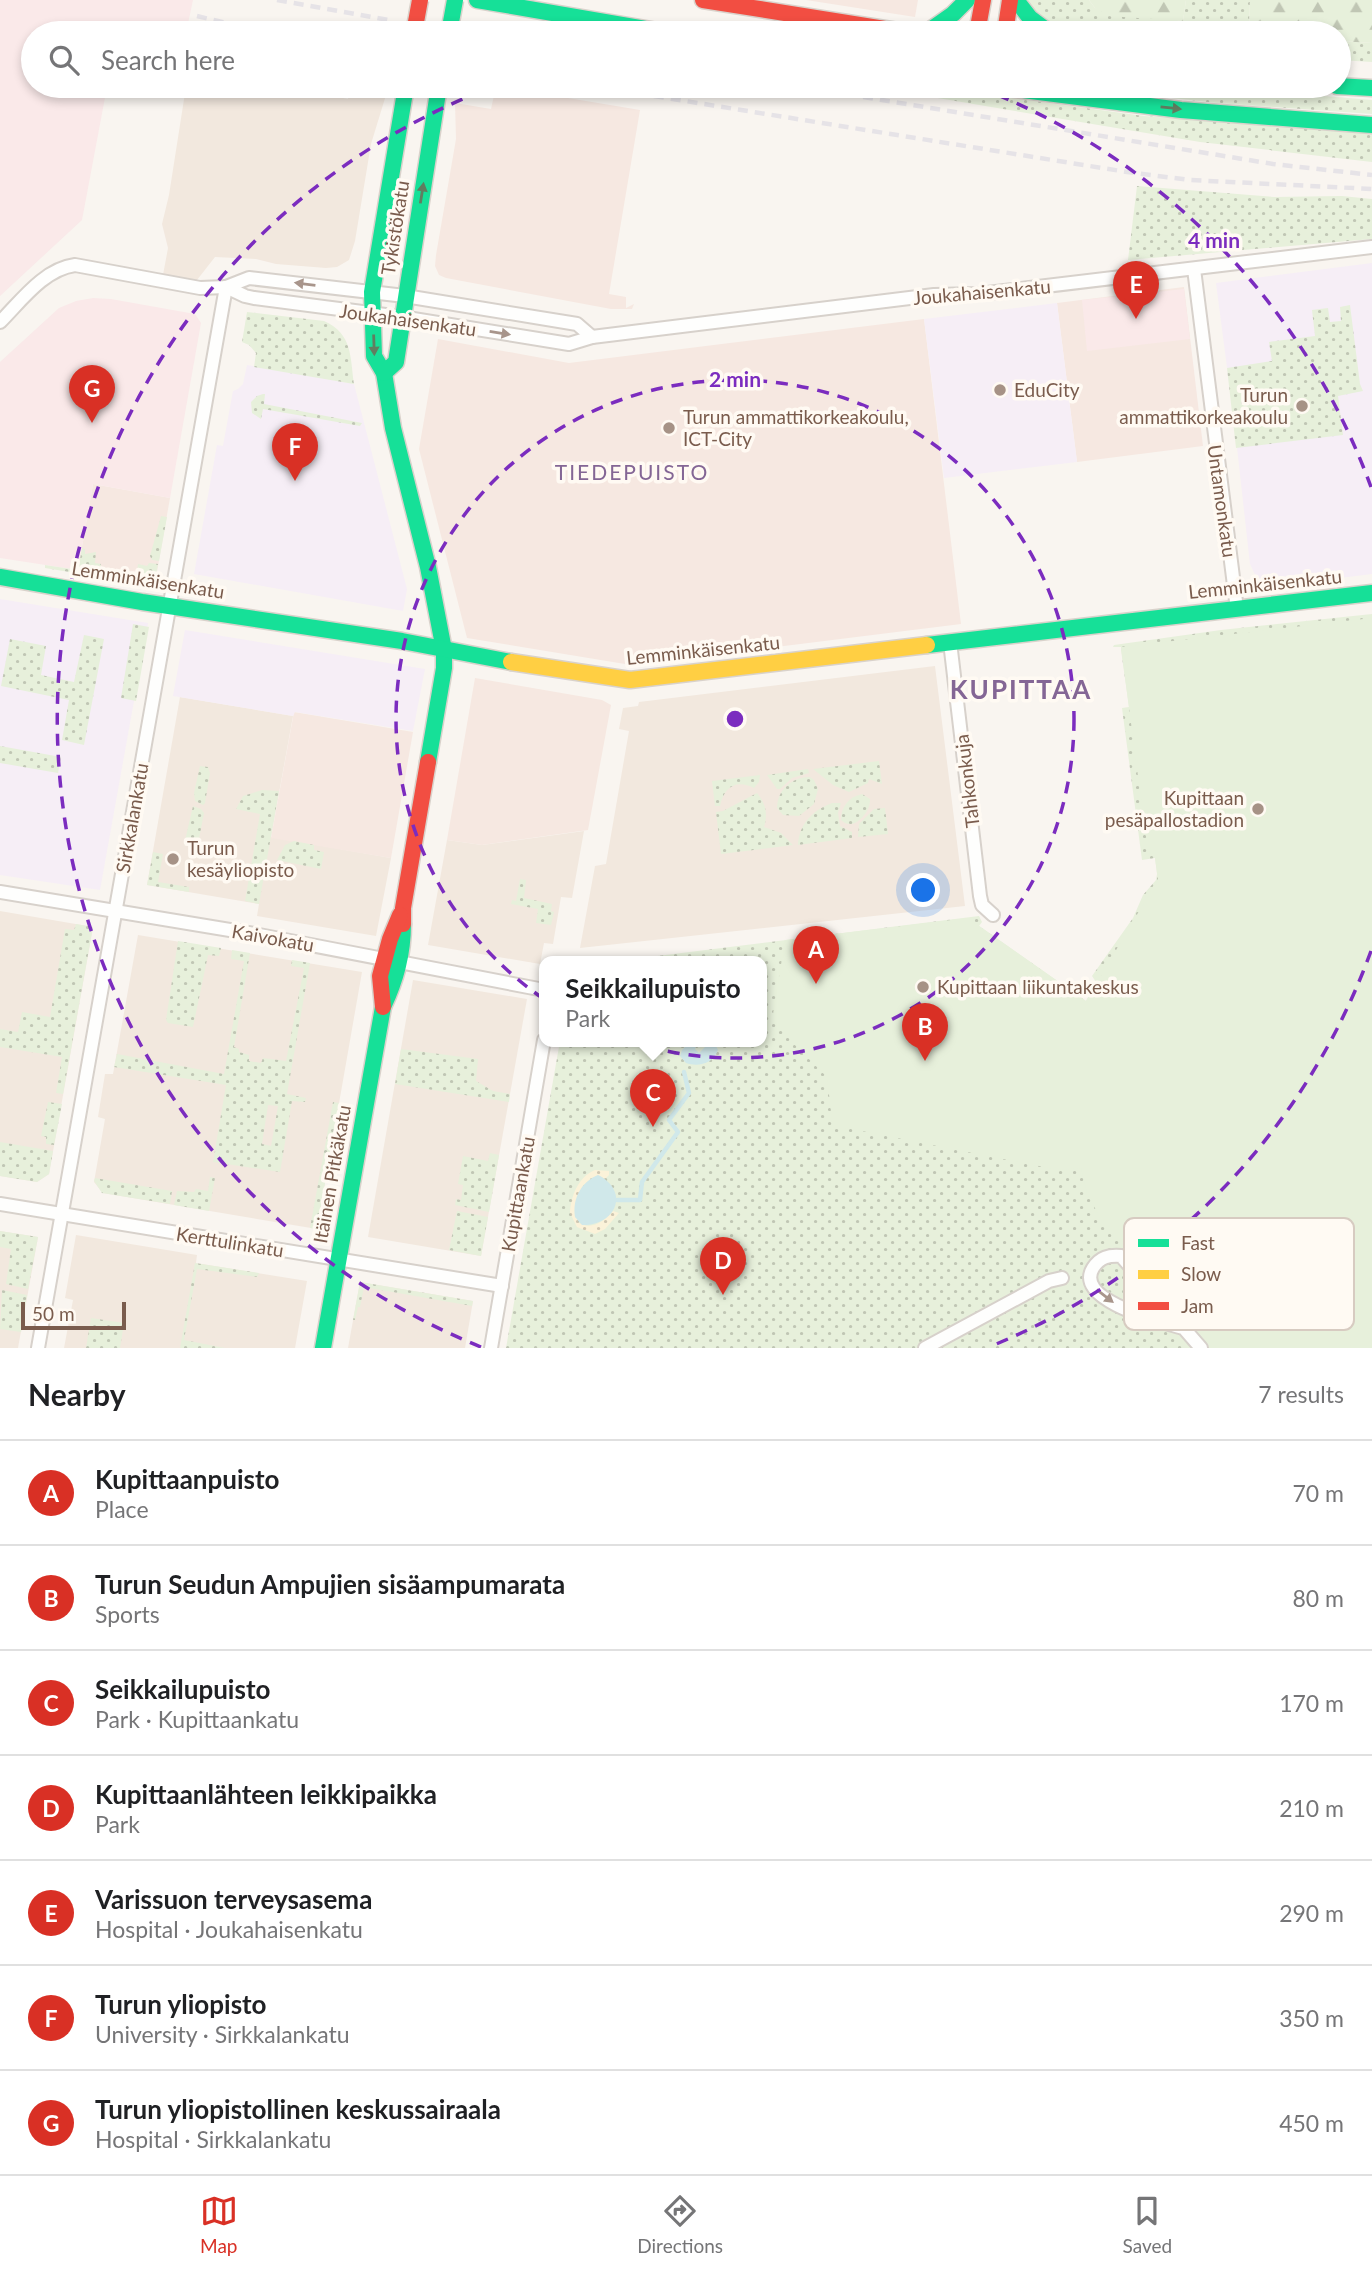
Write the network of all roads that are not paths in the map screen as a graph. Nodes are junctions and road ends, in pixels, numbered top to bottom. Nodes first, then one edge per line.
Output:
1 (420, 0) edge
2 (456, 0) edge
3 (477, 0) edge
4 (703, 0) edge
5 (967, 0) edge
6 (983, 0) edge
7 (1010, 0) edge
8 (1016, 0) edge
9 (416, 21) edge
10 (452, 21) edge
11 (599, 21) edge
12 (835, 21) edge
13 (943, 21) edge
14 (979, 21) edge
15 (1006, 21) edge
16 (1034, 21) edge
17 (1351, 87) edge
18 (1372, 88) edge
19 (404, 98) edge
20 (437, 98) edge
21 (1091, 98) edge
22 (1372, 125) edge
23 (1372, 247) edge
24 (1194, 269) junction
25 (226, 287) junction
26 (372, 292) junction
27 (405, 296) junction
28 (373, 314) junction
29 (401, 317) junction
30 (0, 322) edge
31 (592, 337) junction
32 (384, 373) junction
33 (0, 577) edge
34 (1372, 593) edge
35 (169, 605) junction
36 (1237, 608) junction
37 (950, 642) junction
38 (444, 650) junction
39 (0, 892) edge
40 (403, 908) junction
41 (116, 911) junction
42 (993, 915) dead end
43 (384, 958) junction
44 (401, 963) junction
45 (539, 989) edge
46 (383, 1007) junction
47 (543, 1047) edge
48 (0, 1204) edge
49 (62, 1215) junction
50 (338, 1260) junction
51 (1124, 1260) edge
52 (1062, 1278) dead end
53 (502, 1286) junction
54 (1124, 1308) edge
55 (1184, 1330) edge
56 (38, 1348) edge
57 (323, 1348) edge
58 (491, 1348) edge
59 (925, 1348) edge
60 (1201, 1348) edge

1 - 9 main road, bridge
2 - 10 main road, bridge
3 - 11 main road
4 - 12 main road
5 - 13 main road
6 - 14 main road
7 - 15 main road
8 - 16 main road
17 - 18 main road
19 - 26 main road, Tykistökatu
27 -> 20 main road, Tykistökatu
21 -> 22 main road
23 - 24 street, Joukahaisenkatu
24 - 31 street, Joukahaisenkatu
24 - 36 street, Untamonkatu
26 -> 25 street, Joukahaisenkatu
25 - 28 street, Joukahaisenkatu
25 - 30 street, Joukahaisenkatu
25 - 35 street, Sirkkalankatu
26 - 27 street, Joukahaisenkatu
26 - 28 main road, Tykistökatu
27 - 29 main road, Tykistökatu
27 - 31 street, Joukahaisenkatu
28 - 29 street, Joukahaisenkatu
28 -> 32 main road, Tykistökatu
29 -> 31 street, Joukahaisenkatu
29 - 32 main road, Tykistökatu
32 - 38 main road, Tykistökatu
33 - 35 main road, Lemminkäisenkatu
34 - 36 main road, Lemminkäisenkatu
35 - 38 main road, Lemminkäisenkatu
35 - 41 street, Sirkkalankatu
36 - 37 main road, Lemminkäisenkatu
37 - 38 main road, Lemminkäisenkatu
37 - 42 street, Tahkonkuja
38 - 40 main road, Itäinen Pitkäkatu
39 - 41 street, Kaivokatu
40 - 43 main road, Itäinen Pitkäkatu
40 - 44 main road, Itäinen Pitkäkatu
41 - 43 street, Kaivokatu
41 - 49 street, Sirkkalankatu
43 - 44 street, Kaivokatu
43 - 46 main road, Itäinen Pitkäkatu
44 - 45 street, Kaivokatu
44 - 46 main road, Itäinen Pitkäkatu
46 - 50 main road, Itäinen Pitkäkatu
47 - 53 street, Kupittaankatu
48 - 49 street, Kerttulinkatu
49 - 50 street, Kerttulinkatu
49 - 56 street, Sirkkalankatu
50 - 53 street, Kerttulinkatu
50 - 57 main road, Itäinen Pitkäkatu
51 -> 54 street
52 - 59 street
53 - 58 street, Kupittaankatu
55 - 60 street

